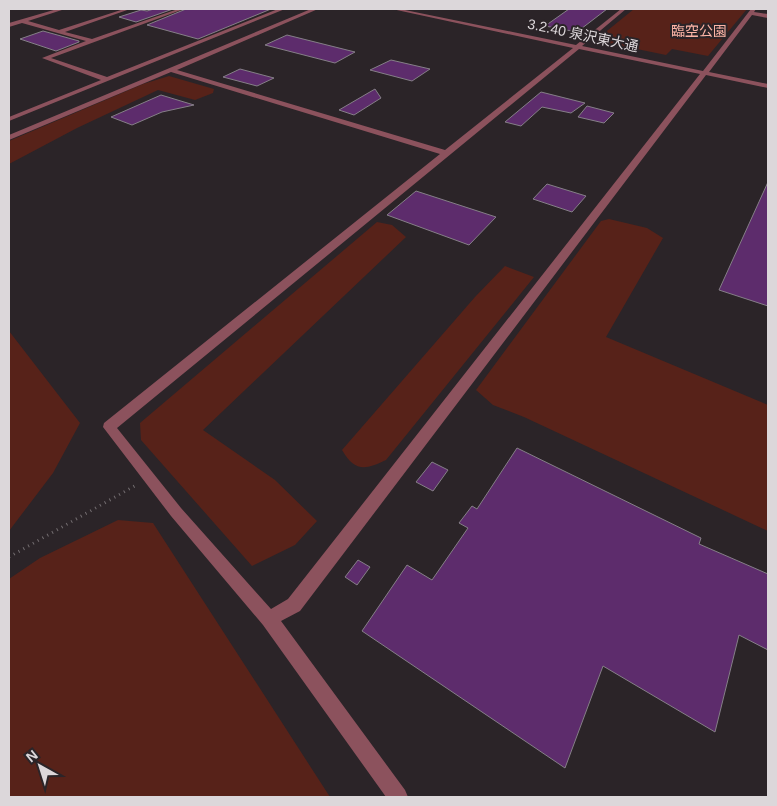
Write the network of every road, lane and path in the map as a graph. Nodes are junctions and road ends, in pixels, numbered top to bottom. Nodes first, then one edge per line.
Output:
1 (62, 9) edge
2 (128, 9) edge
3 (182, 9) edge
4 (282, 9) edge
5 (316, 9) edge
6 (394, 9) edge
7 (412, 9) edge
8 (624, 9) edge
9 (753, 11) edge
10 (768, 16) edge
11 (22, 21) junction
12 (9, 25) edge
13 (59, 32) junction
14 (91, 41) junction
15 (579, 45) junction
16 (172, 70) junction
17 (706, 70) junction
18 (108, 80) junction
19 (768, 80) edge
20 (768, 86) edge
21 (9, 119) edge
22 (9, 138) edge
23 (446, 153) junction
24 (149, 478) junction
25 (9, 557) edge
26 (269, 619) junction
27 (398, 797) edge

1 - 11 street
2 - 13 street
3 - 14 street
4 - 18 street
5 - 16 street
6 - 15 street, 3.2.40 泉沢東大通
7 - 15 street, 3.2.40 泉沢東大通
8 - 15 street
9 - 10 street
9 - 17 street
11 - 12 street
11 - 13 street
13 - 14 street
14 - 18 street
15 - 17 street, 3.2.40 泉沢東大通
15 - 23 street
16 - 22 street
16 - 23 street
17 - 19 street, 3.2.40 泉沢東大通
17 - 20 street, 3.2.40 泉沢東大通
17 - 26 street
18 - 21 street
23 - 24 street
24 - 25 path
24 - 26 street
26 - 27 street

